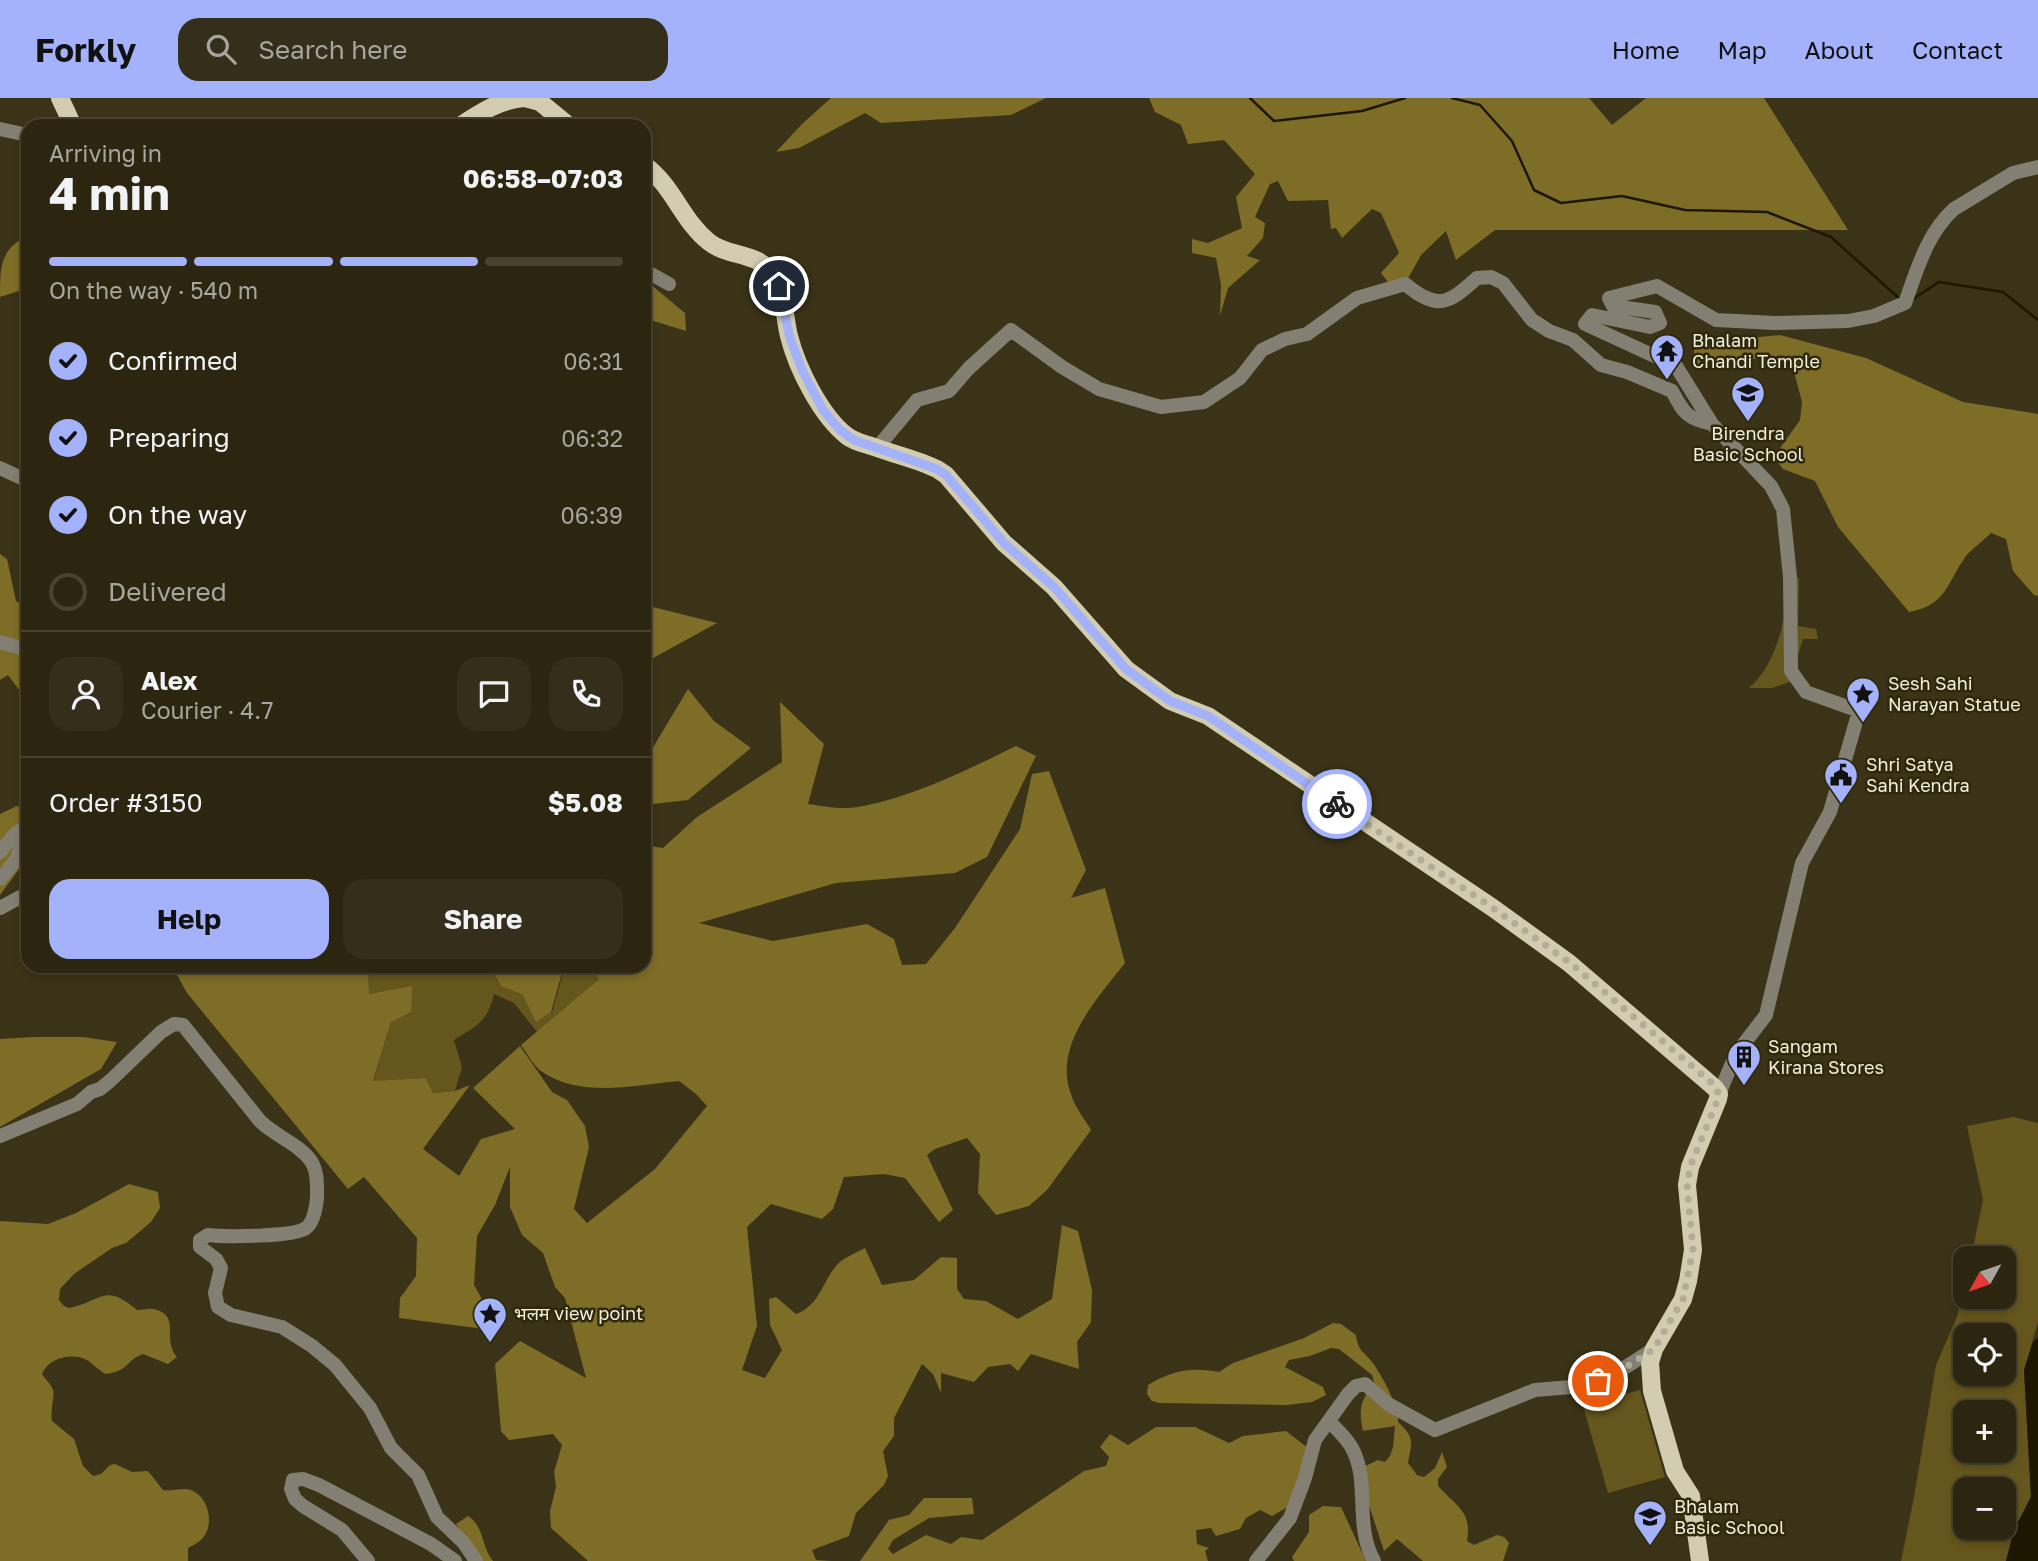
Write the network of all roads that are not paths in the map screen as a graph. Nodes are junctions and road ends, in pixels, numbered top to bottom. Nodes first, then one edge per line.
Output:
1 (60, 98) edge
2 (524, 98) edge
3 (70, 119) edge
4 (470, 119) edge
5 (562, 119) edge
6 (0, 128) edge
7 (21, 133) edge
8 (2038, 167) edge
9 (651, 171) edge
10 (651, 274) edge
11 (668, 284) dead end
12 (1712, 424) junction
13 (877, 448) junction
14 (0, 468) edge
15 (21, 478) edge
16 (0, 642) edge
17 (21, 648) edge
18 (21, 830) edge
19 (21, 846) edge
20 (0, 852) edge
21 (0, 879) edge
22 (21, 897) edge
23 (0, 908) edge
24 (1719, 1094) junction
25 (0, 1136) edge
26 (1654, 1349) junction
27 (1329, 1421) junction
28 (368, 1561) edge
29 (455, 1561) edge
30 (476, 1561) edge
31 (1240, 1561) edge
32 (1256, 1561) edge
33 (1262, 1561) edge
34 (1374, 1561) edge
35 (1700, 1561) edge

1 - 3 main road
2 - 4 main road
2 - 5 main road
6 - 7 street
8 - 12 street
9 - 13 main road
10 - 11 street
12 - 13 street
12 - 24 street
13 - 24 main road
14 - 15 street
16 - 17 street
18 - 20 street
19 - 21 street
22 - 23 street
24 - 26 main road
25 - 30 street
26 - 27 street
26 - 35 main road
27 - 32 street
27 - 34 street
28 - 29 street
31 - 32 street
32 - 33 street

